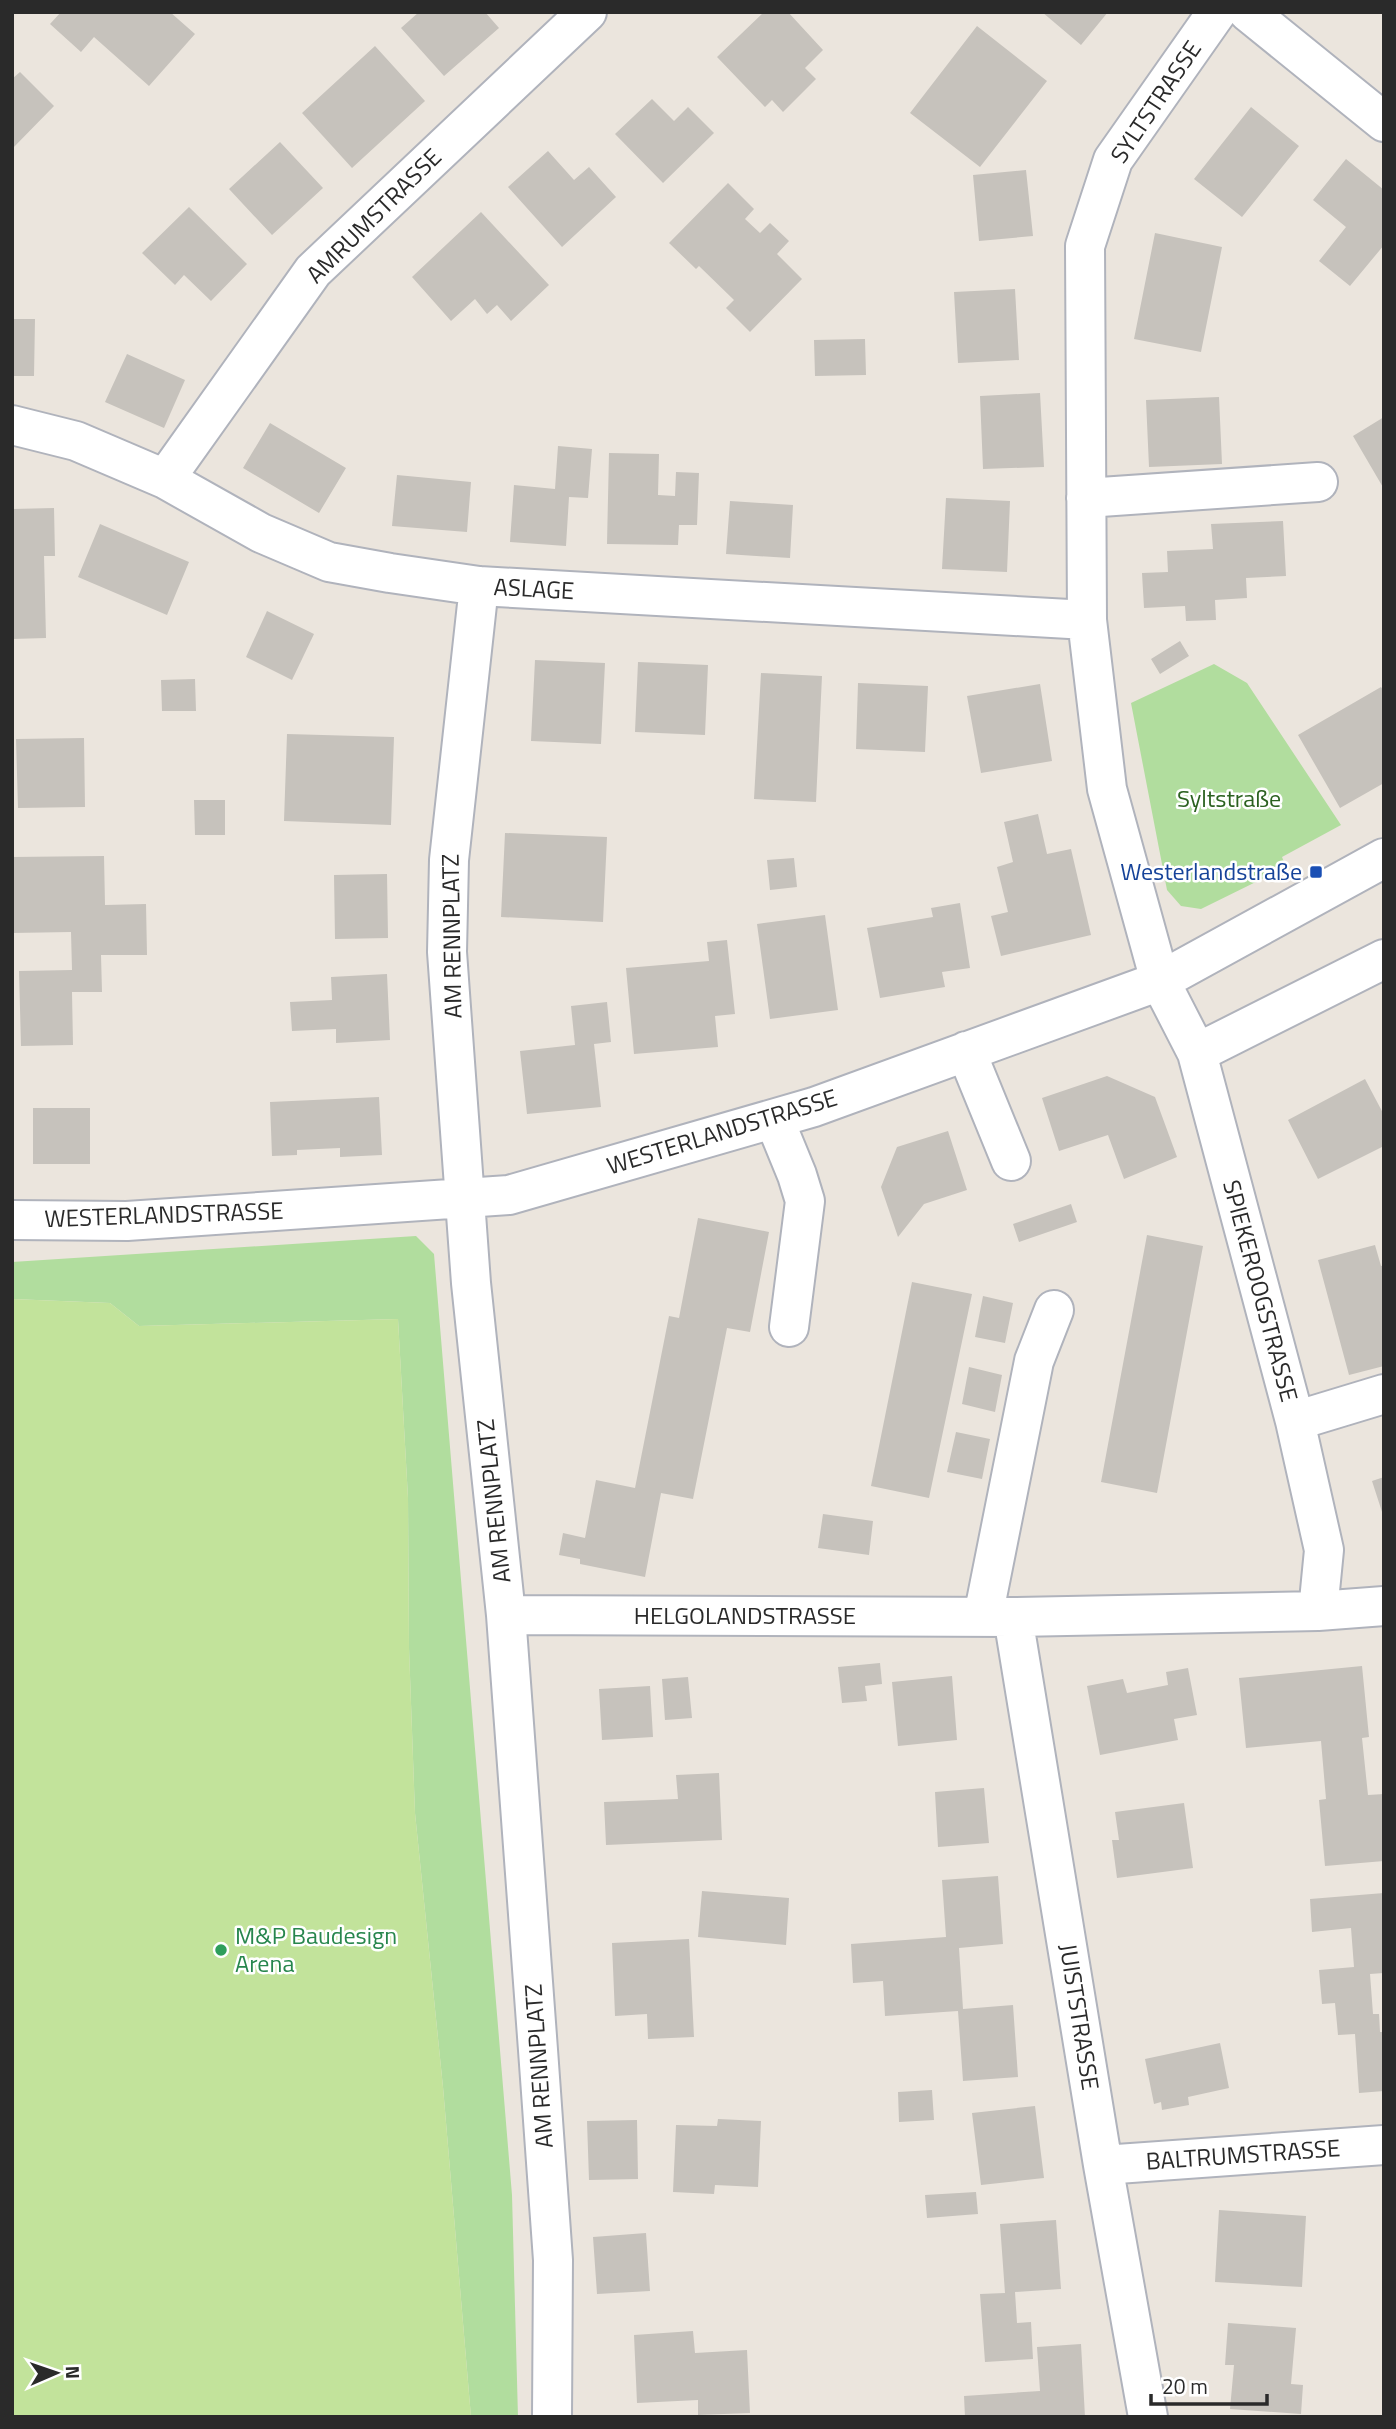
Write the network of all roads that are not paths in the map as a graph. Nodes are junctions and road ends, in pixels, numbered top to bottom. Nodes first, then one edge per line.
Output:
1 (587, 12) edge
2 (1217, 12) edge
3 (1248, 12) edge
4 (1384, 122) edge
5 (12, 425) edge
6 (165, 479) junction
7 (1318, 482) dead end
8 (1086, 498) junction
9 (479, 586) junction
10 (1087, 620) junction
11 (1384, 858) edge
12 (1384, 959) edge
13 (1160, 981) junction
14 (966, 1051) junction
15 (1197, 1053) junction
16 (774, 1119) junction
17 (1011, 1161) dead end
18 (465, 1199) junction
19 (12, 1220) edge
20 (1054, 1310) dead end
21 (789, 1327) dead end
22 (1384, 1394) edge
23 (1295, 1421) junction
24 (1384, 1606) edge
25 (1318, 1611) junction
26 (506, 1615) junction
27 (998, 1617) junction
28 (1384, 2145) edge
29 (1103, 2165) junction
30 (552, 2417) edge
31 (1148, 2417) edge

1 - 6 street, AMRUMSTRASSE
2 - 8 street, SYLTSTRASSE
3 - 4 street
5 - 6 street, ASLAGE
6 - 9 street, ASLAGE
7 - 8 street
8 - 10 street, SYLTSTRASSE
9 - 10 street, ASLAGE
9 - 18 street, AM RENNPLATZ
10 - 13 street, SYLTSTRASSE
11 - 13 street, WESTERLANDSTRASSE
12 - 15 street
13 - 14 street, WESTERLANDSTRASSE
13 - 15 street, SPIEKEROOGSTRASSE
14 - 16 street, WESTERLANDSTRASSE
14 - 17 street
15 - 23 street, SPIEKEROOGSTRASSE
16 - 18 street, WESTERLANDSTRASSE
16 - 21 street
18 - 19 street, WESTERLANDSTRASSE
18 - 26 street, AM RENNPLATZ
20 - 27 street
22 - 23 street
23 - 25 street, SPIEKEROOGSTRASSE
24 - 25 street, HELGOLANDSTRASSE
25 - 27 street, HELGOLANDSTRASSE
26 - 27 street, HELGOLANDSTRASSE
26 - 30 street, AM RENNPLATZ
27 - 29 street, JUISTSTRASSE
28 - 29 street, BALTRUMSTRASSE
29 - 31 street, JUISTSTRASSE

